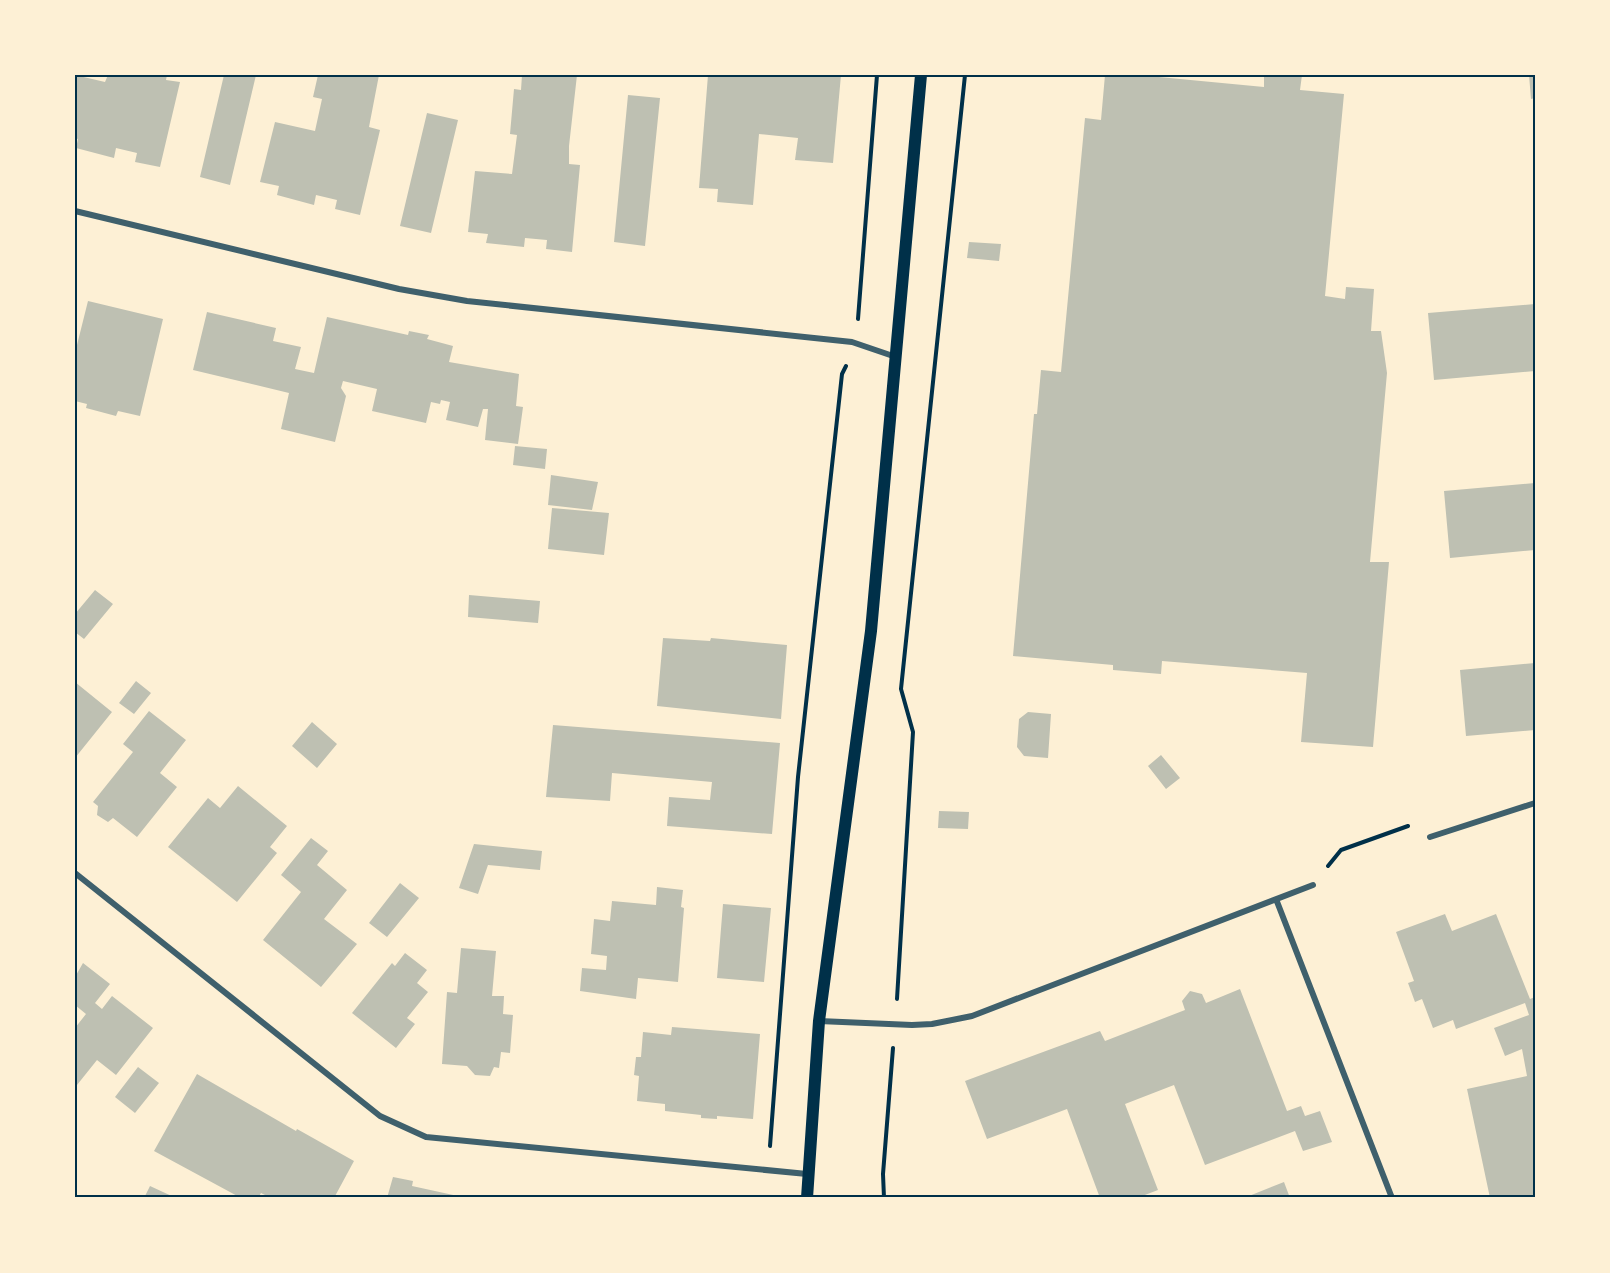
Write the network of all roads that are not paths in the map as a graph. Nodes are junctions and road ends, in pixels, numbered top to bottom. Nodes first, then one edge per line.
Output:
1 (921, 75) edge
2 (75, 211) edge
3 (897, 357) junction
4 (1535, 803) edge
5 (1430, 837) road end
6 (75, 873) edge
7 (1313, 885) road end
8 (1276, 899) junction
9 (819, 1021) junction
10 (807, 1174) junction
11 (807, 1198) edge
12 (1392, 1198) edge

1 - 3 main road
2 - 3 street
3 - 9 main road
4 - 5 street
6 - 10 street
7 - 8 street
8 - 9 street
8 - 12 street
9 - 10 main road
10 - 11 main road

